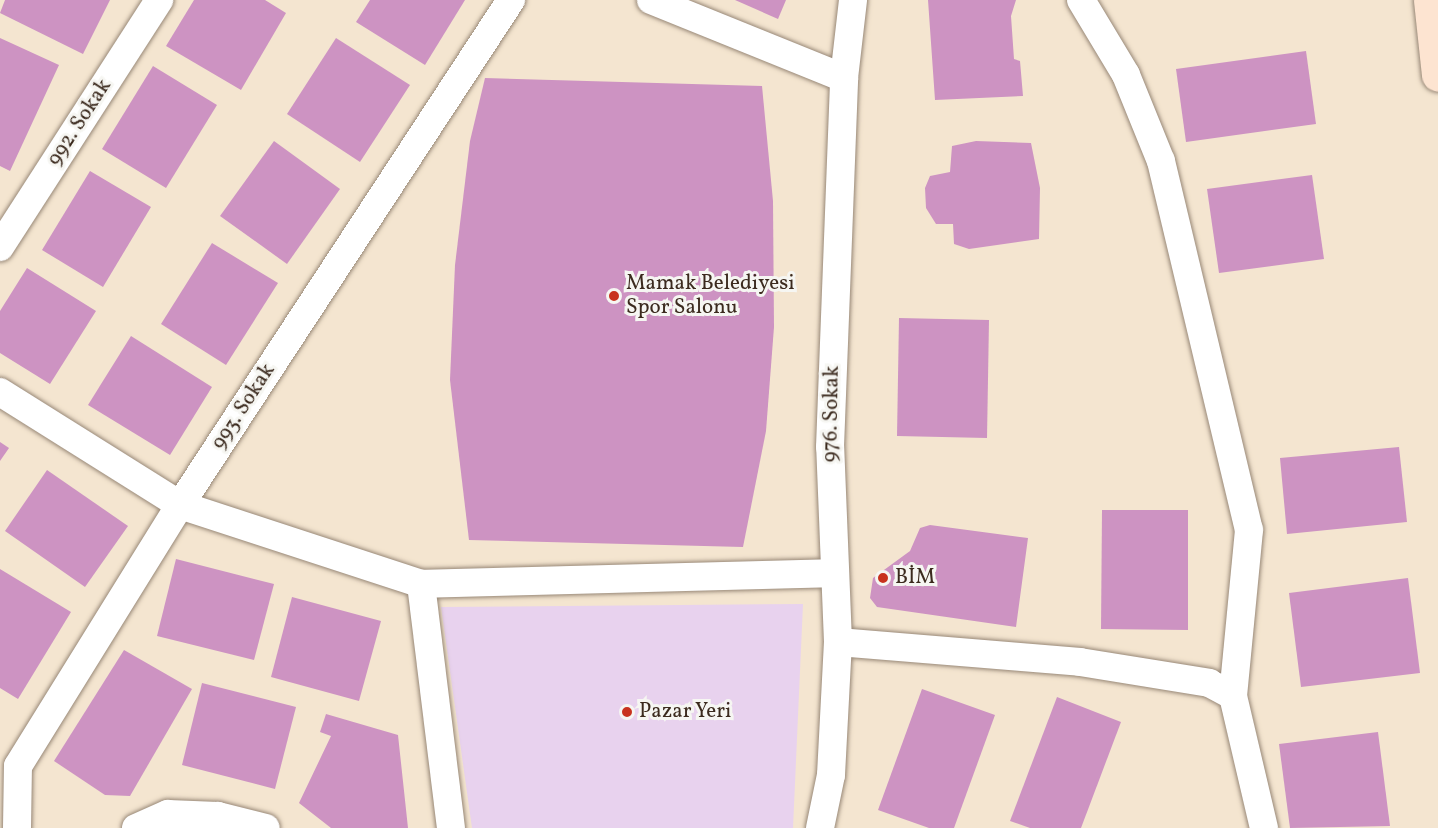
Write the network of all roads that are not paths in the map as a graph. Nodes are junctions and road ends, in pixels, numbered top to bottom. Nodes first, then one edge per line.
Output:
1 (159, 0) edge
2 (511, 0) edge
3 (651, 0) edge
4 (853, 0) edge
5 (1081, 0) edge
6 (1430, 0) edge
7 (1438, 75) edge
8 (844, 78) junction
9 (0, 247) edge
10 (0, 392) edge
11 (180, 505) junction
12 (835, 573) junction
13 (421, 584) junction
14 (838, 642) junction
15 (1233, 696) junction
16 (17, 828) edge
17 (136, 828) edge
18 (266, 828) edge
19 (451, 828) edge
20 (820, 828) edge
21 (1264, 828) edge

1 - 9 street, 992. Sokak
2 - 11 street, 993. Sokak
3 - 8 street
4 - 8 street, 976. Sokak
5 - 15 street
6 - 7 street
8 - 12 street, 976. Sokak
10 - 11 street
11 - 13 street
11 - 16 street, 993. Sokak
12 - 13 street
12 - 14 street, 976. Sokak
13 - 19 street
14 - 15 street
14 - 20 street, 976. Sokak
15 - 21 street
17 - 18 street

